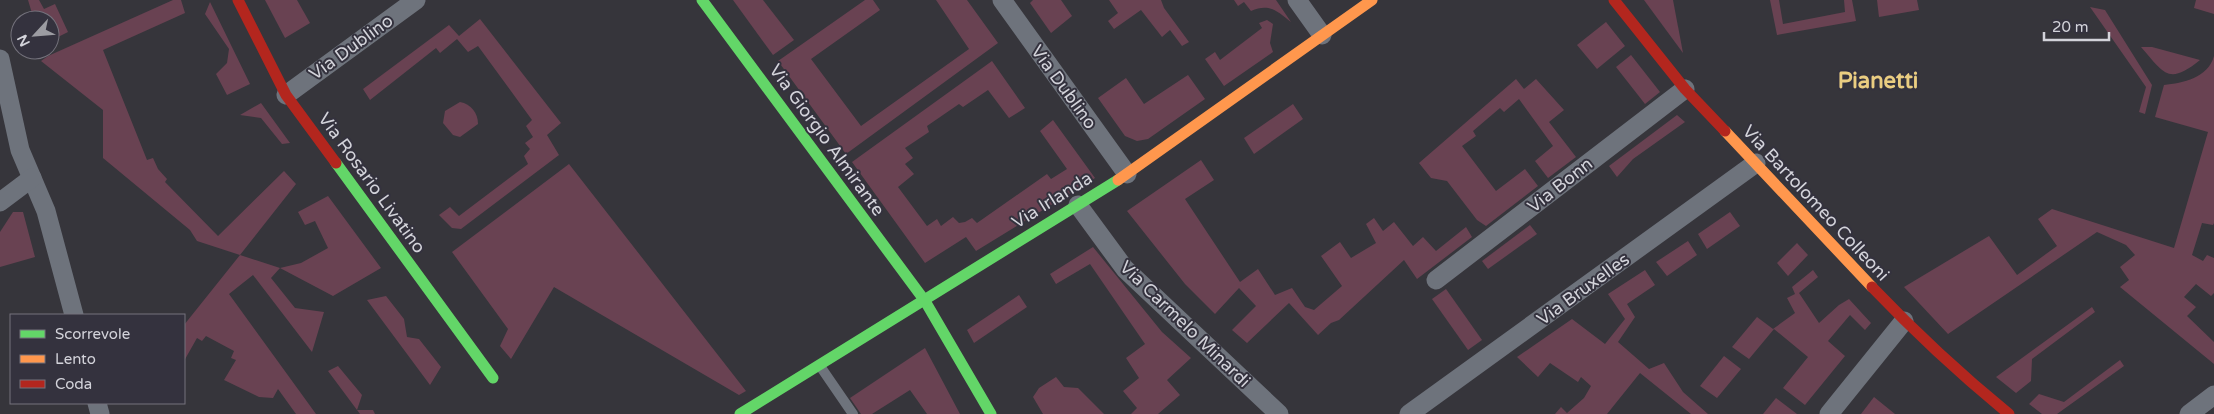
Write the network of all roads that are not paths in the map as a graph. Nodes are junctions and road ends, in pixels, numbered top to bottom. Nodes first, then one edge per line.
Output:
1 (238, 0) edge
2 (416, 0) edge
3 (702, 0) edge
4 (1002, 0) edge
5 (1297, 0) edge
6 (1372, 0) edge
7 (1614, 0) edge
8 (1322, 35) junction
9 (0, 60) edge
10 (1685, 89) junction
11 (286, 95) junction
12 (1756, 163) junction
13 (1127, 174) junction
14 (32, 178) junction
15 (0, 202) edge
16 (1078, 205) junction
17 (1436, 280) dead end
18 (925, 301) junction
19 (74, 314) edge
20 (1904, 321) junction
21 (819, 365) junction
22 (493, 378) dead end
23 (2214, 396) edge
24 (740, 414) edge
25 (852, 414) edge
26 (992, 414) edge
27 (1279, 414) edge
28 (1409, 414) edge
29 (1830, 414) edge
30 (2009, 414) edge
31 (2189, 414) edge

1 - 11 street, Via Rosario Livatino
2 - 11 street, Via Dublino
3 - 18 street, Via Giorgio Almirante
4 - 13 street, Via Dublino
5 - 8 street
6 - 8 street, Via Irlanda
7 - 10 street, Via Bartolomeo Colleoni
8 - 13 street, Via Irlanda
9 - 14 street
10 - 12 street, Via Bartolomeo Colleoni
10 - 17 street, Via Bonn
11 - 22 street, Via Rosario Livatino
12 - 20 street, Via Bartolomeo Colleoni
12 - 28 street, Via Bruxelles
13 - 16 street, Via Irlanda
14 - 15 street
14 - 19 street
16 - 18 street, Via Irlanda
16 - 27 street, Via Carmelo Minardi
18 - 21 street, Via Irlanda
18 - 26 street, Via Giorgio Almirante
20 - 29 street
20 - 30 street, Via Bartolomeo Colleoni
21 - 24 street, Via Irlanda
21 - 25 lane
23 - 31 street

